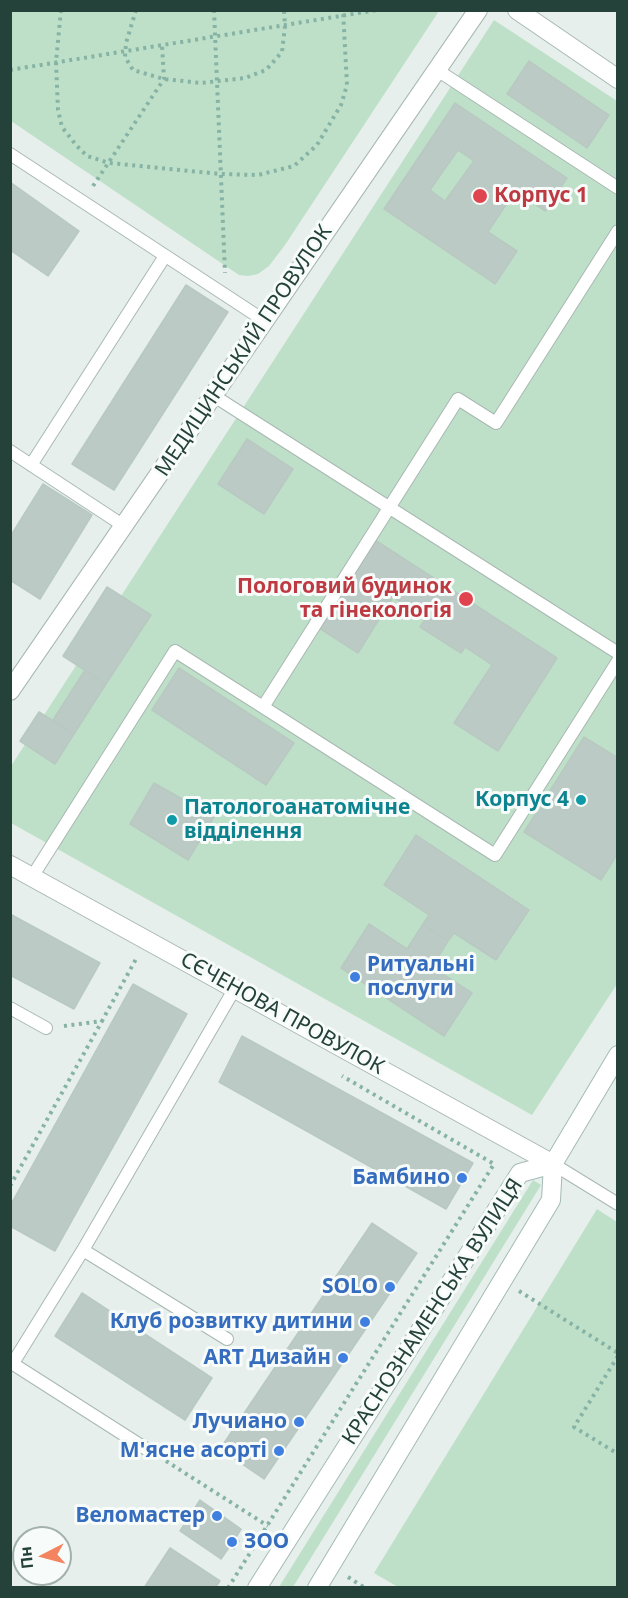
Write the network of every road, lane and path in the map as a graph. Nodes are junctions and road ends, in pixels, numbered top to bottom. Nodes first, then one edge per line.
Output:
1 (61, 10) edge
2 (136, 10) edge
3 (214, 10) edge
4 (284, 10) edge
5 (377, 10) edge
6 (478, 10) edge
7 (518, 11) edge
8 (343, 13) edge
9 (285, 26) junction
10 (216, 37) junction
11 (162, 45) junction
12 (126, 51) junction
13 (56, 62) junction
14 (10, 70) edge
15 (437, 70) junction
16 (164, 79) junction
17 (618, 79) edge
18 (217, 82) junction
19 (10, 154) edge
20 (109, 163) junction
21 (221, 174) junction
22 (618, 188) edge
23 (83, 202) junction
24 (618, 231) edge
25 (165, 256) junction
26 (226, 295) junction
27 (265, 321) junction
28 (214, 396) junction
29 (10, 451) edge
30 (32, 465) junction
31 (389, 507) junction
32 (124, 526) junction
33 (618, 653) edge
34 (618, 662) edge
35 (10, 691) edge
36 (263, 707) junction
37 (10, 865) edge
38 (32, 877) junction
39 (136, 959) dead end
40 (234, 988) junction
41 (10, 1008) edge
42 (102, 1021) junction
43 (46, 1028) joint
44 (618, 1055) edge
45 (494, 1164) dead end
46 (553, 1164) junction
47 (10, 1186) edge
48 (618, 1204) edge
49 (83, 1250) junction
50 (502, 1280) junction
51 (227, 1339) dead end
52 (618, 1355) edge
53 (12, 1363) edge
54 (151, 1452) joint
55 (618, 1454) edge
56 (266, 1525) junction
57 (288, 1539) junction
58 (228, 1587) edge
59 (257, 1587) edge
60 (319, 1587) edge

1 - 13 path
2 - 12 path
3 - 10 path
4 - 9 path
5 - 8 path
6 - 15 street, МЕДИЦИНСЬКИЙ ПРОВУЛОК
7 - 17 street
8 - 9 path
8 - 21 path
9 - 10 path
9 - 18 path
10 - 11 path
10 - 18 path
11 - 12 path
11 - 16 path
12 - 13 path
12 - 16 path
13 - 14 path
13 - 20 path
15 - 22 lane
15 - 27 street, МЕДИЦИНСЬКИЙ ПРОВУЛОК
16 - 18 path
16 - 20 path
18 - 21 path
19 - 23 lane
20 - 21 path
20 - 23 path
21 - 26 path
23 - 25 lane
24 - 31 lane
25 - 26 lane
25 - 30 lane
26 - 27 lane
27 - 28 street, МЕДИЦИНСЬКИЙ ПРОВУЛОК
28 - 31 lane
28 - 32 street, МЕДИЦИНСЬКИЙ ПРОВУЛОК
29 - 30 lane
30 - 32 lane
31 - 33 lane
31 - 36 lane
32 - 35 street, МЕДИЦИНСЬКИЙ ПРОВУЛОК
34 - 36 lane
36 - 38 lane
37 - 38 street, СЄЧЕНОВА ПРОВУЛОК
38 - 40 street, СЄЧЕНОВА ПРОВУЛОК
39 - 42 path
40 - 46 street, СЄЧЕНОВА ПРОВУЛОК
40 - 49 lane
41 - 43 lane
42 - 43 path
42 - 47 path
44 - 46 street
45 - 56 path
46 - 48 lane
46 - 50 street, КРАСНОЗНАМЕНСЬКА ВУЛИЦЯ
46 - 57 street, КРАСНОЗНАМЕНСЬКА ВУЛИЦЯ
49 - 51 lane
49 - 53 lane
50 - 52 path
50 - 60 street, КРАСНОЗНАМЕНСЬКА ВУЛИЦЯ
52 - 55 path
53 - 54 lane
54 - 56 path
56 - 57 path
56 - 58 path
57 - 59 street, КРАСНОЗНАМЕНСЬКА ВУЛИЦЯ

